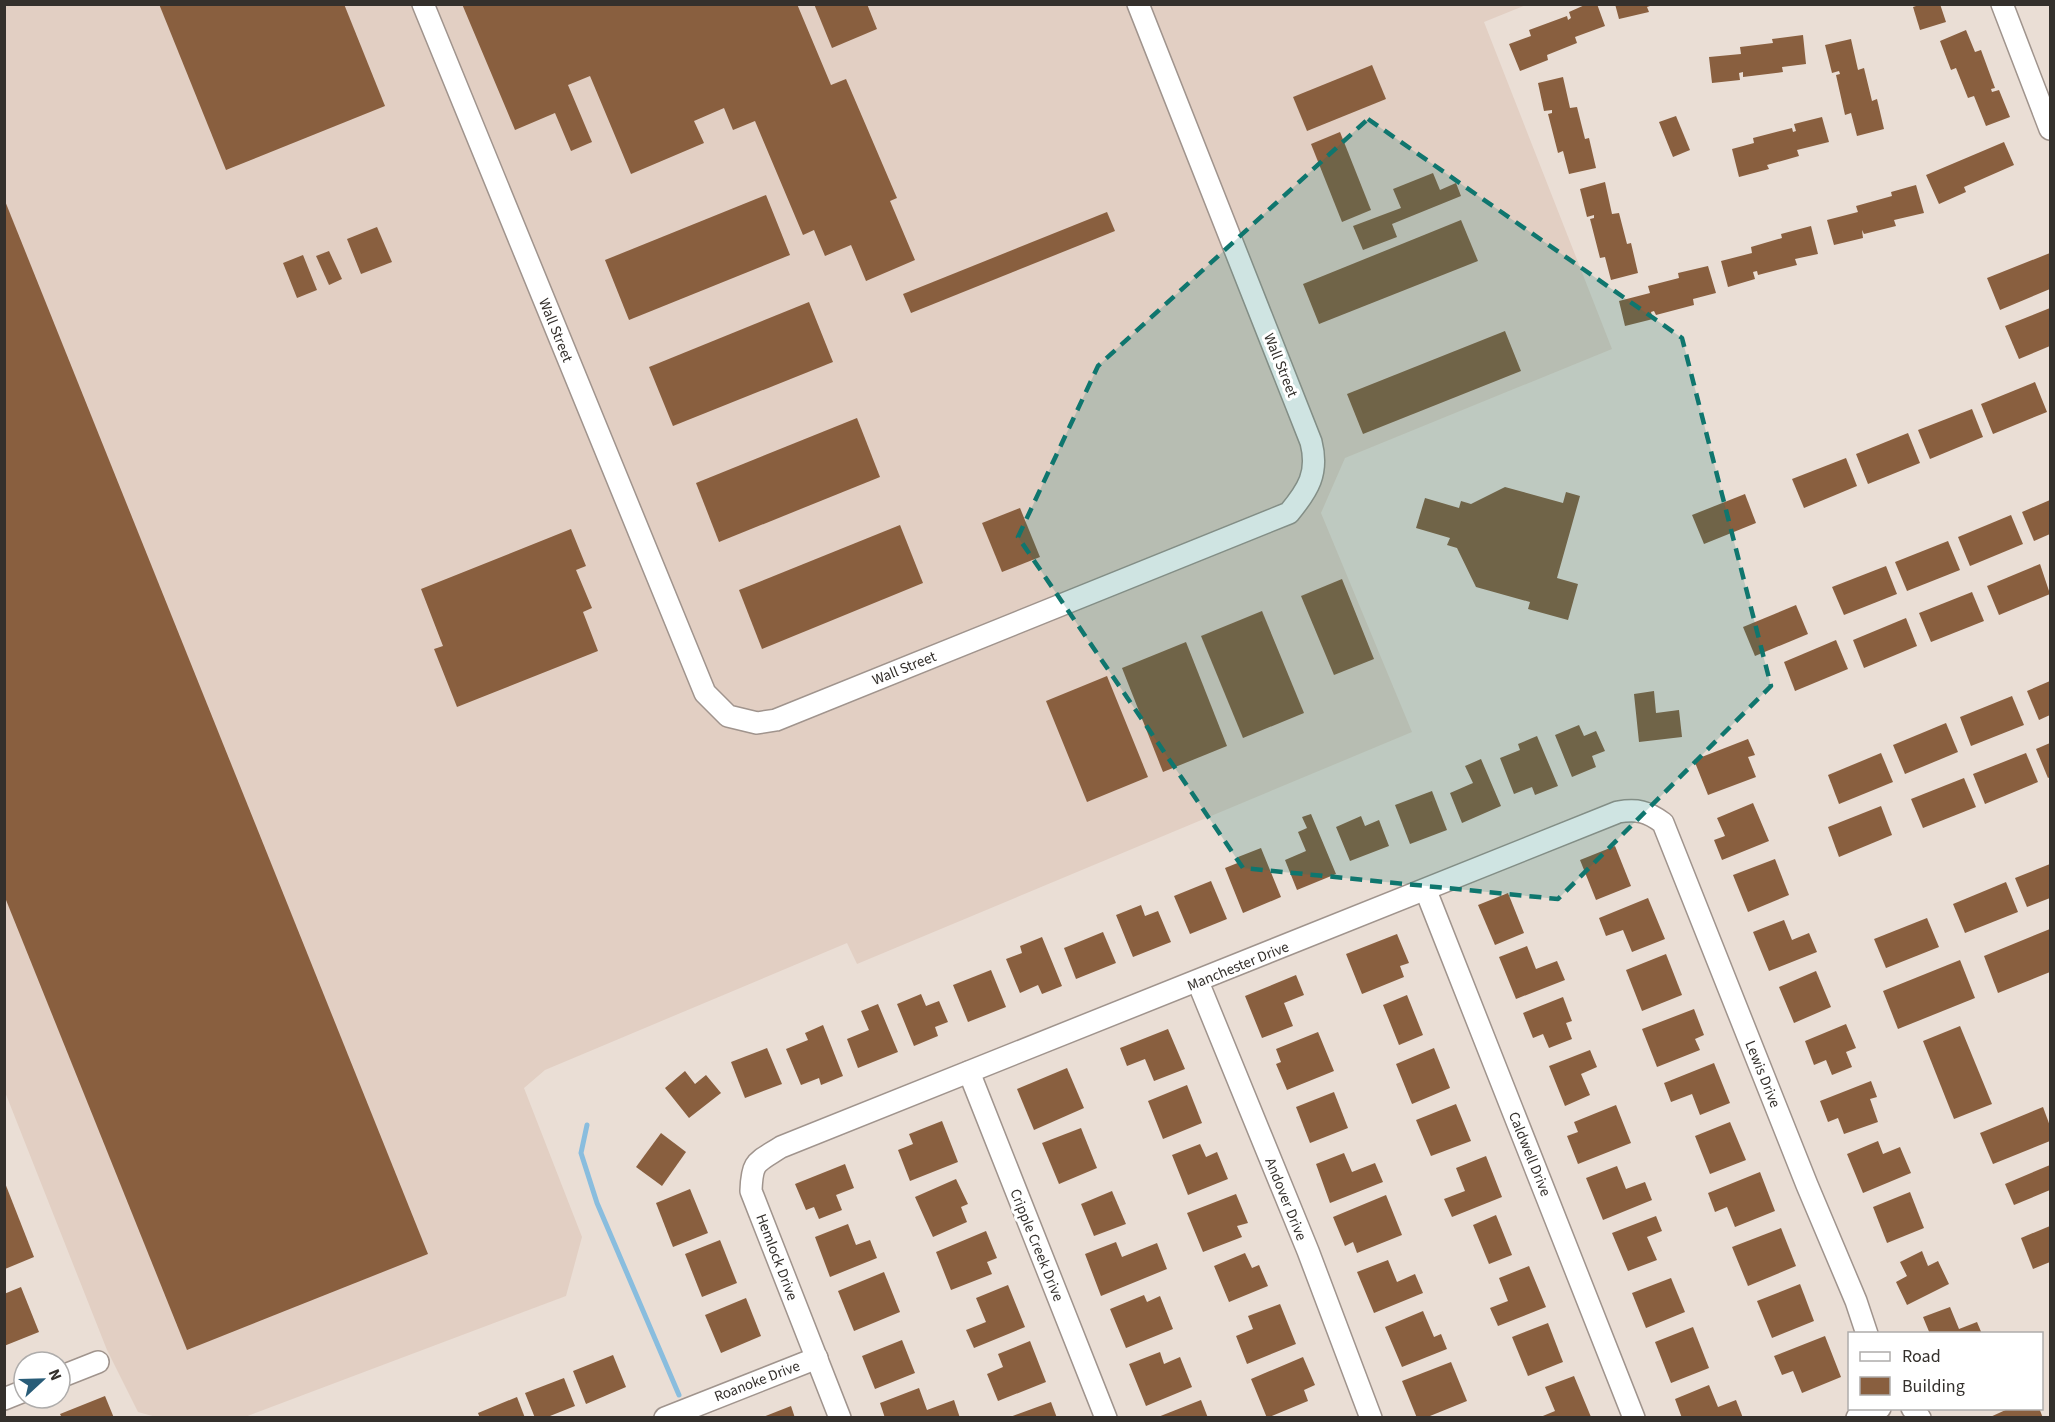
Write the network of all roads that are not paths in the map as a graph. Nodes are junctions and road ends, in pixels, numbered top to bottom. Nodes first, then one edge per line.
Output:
1 (423, 4) edge
2 (1138, 4) edge
3 (2002, 4) edge
4 (2050, 129) edge
5 (1654, 817) joint
6 (1426, 891) junction
7 (1198, 982) junction
8 (969, 1072) junction
9 (822, 1131) joint
10 (1866, 1332) edge
11 (816, 1358) junction
12 (98, 1362) dead end
13 (72, 1372) edge
14 (1875, 1410) edge
15 (665, 1418) edge
16 (840, 1418) edge
17 (1106, 1418) edge
18 (1371, 1418) edge
19 (1634, 1418) edge
20 (1857, 1418) edge

1 - 2 street, Wall Street
3 - 4 street
5 - 6 street, Manchester Drive
5 - 10 street, Lewis Drive
6 - 7 street, Manchester Drive
6 - 19 street, Caldwell Drive
7 - 8 street, Manchester Drive
7 - 18 street, Andover Drive
8 - 9 street, Manchester Drive
8 - 17 street, Cripple Creek Drive
9 - 11 street, Hemlock Drive
11 - 15 street, Roanoke Drive
11 - 16 street, Hemlock Drive
12 - 13 street
14 - 20 street

